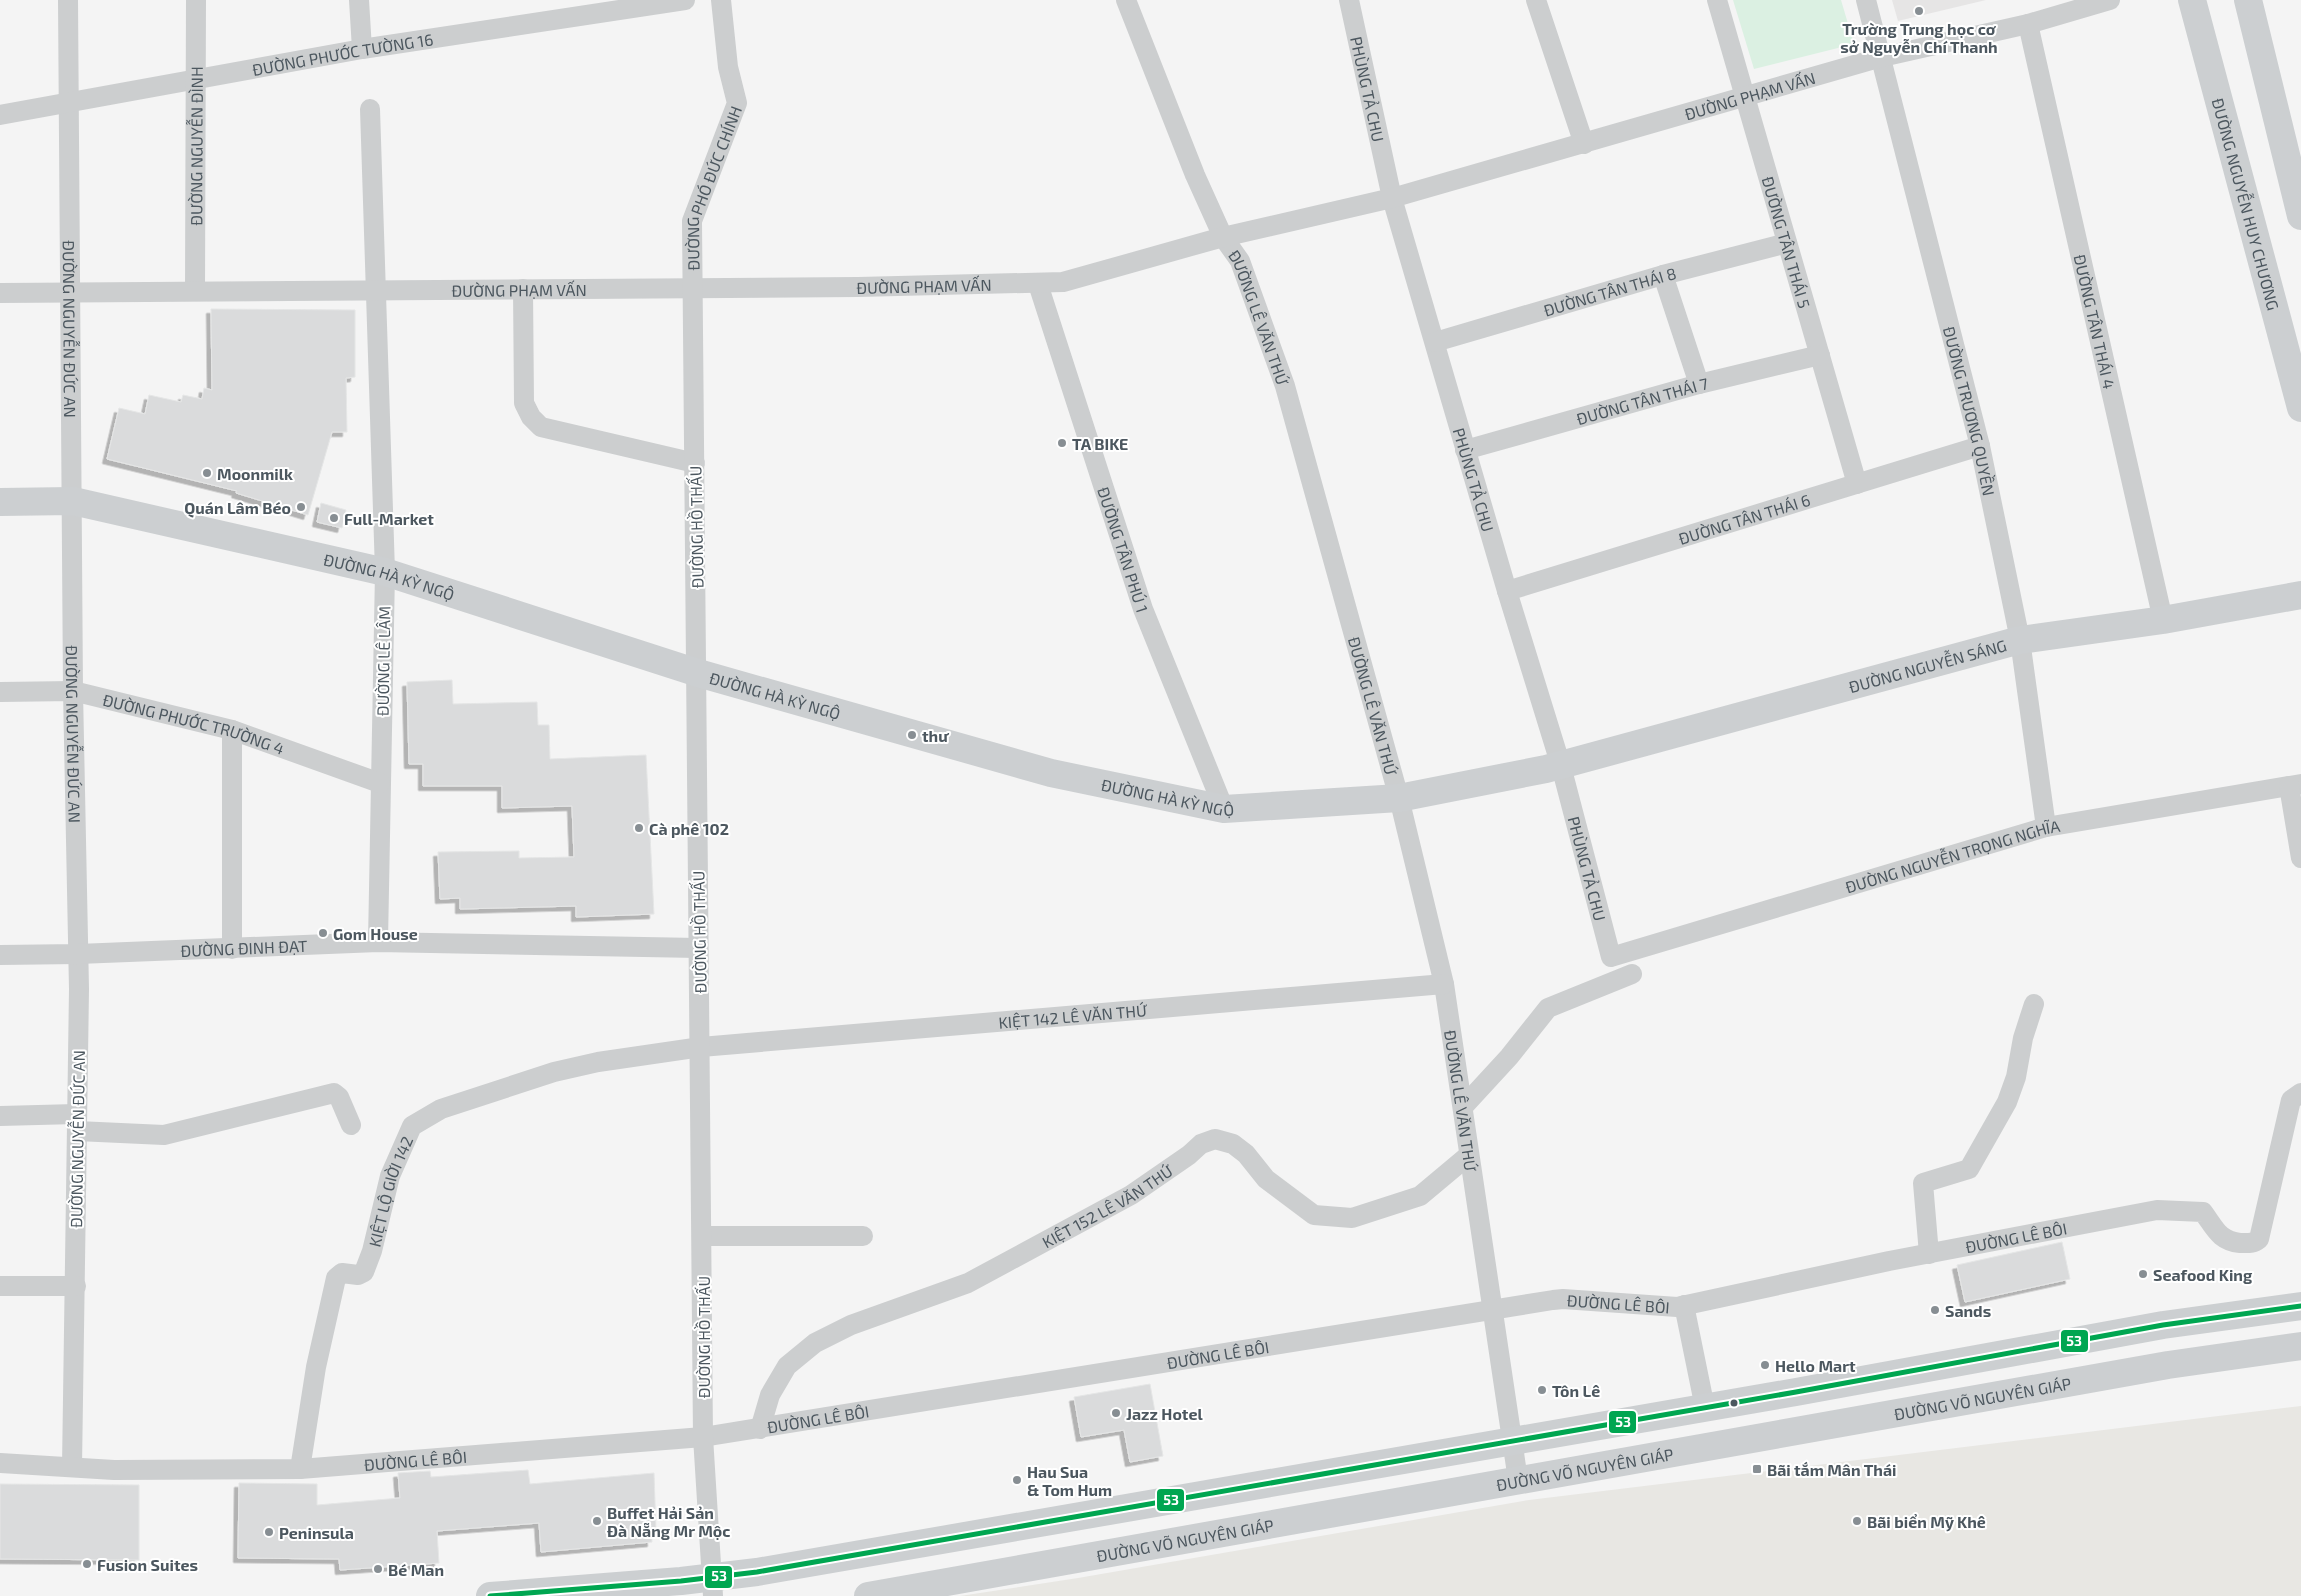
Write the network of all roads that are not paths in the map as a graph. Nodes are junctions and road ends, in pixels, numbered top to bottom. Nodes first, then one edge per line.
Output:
1 (68, 0) edge
2 (196, 0) edge
3 (359, 0) edge
4 (685, 0) edge
5 (720, 0) edge
6 (1126, 0) edge
7 (1349, 0) edge
8 (1536, 0) edge
9 (1717, 0) edge
10 (1866, 0) edge
11 (2110, 0) edge
12 (2192, 0) edge
13 (2248, 0) edge
14 (2028, 24) junction
15 (362, 49) junction
16 (1882, 57) junction
17 (196, 78) junction
18 (1745, 97) junction
19 (70, 103) junction
20 (370, 109) dead end
21 (0, 115) edge
22 (1584, 144) junction
23 (1392, 198) junction
24 (2301, 216) edge
25 (1223, 237) junction
26 (1787, 243) junction
27 (1663, 275) junction
28 (1038, 284) junction
29 (693, 288) junction
30 (523, 289) junction
31 (376, 290) junction
32 (195, 291) junction
33 (0, 293) edge
34 (71, 293) junction
35 (1435, 342) junction
36 (1820, 355) junction
37 (1699, 384) junction
38 (2301, 408) edge
39 (1980, 446) junction
40 (1465, 450) junction
41 (695, 463) junction
42 (1857, 484) junction
43 (73, 501) junction
44 (0, 502) edge
45 (385, 572) junction
46 (1507, 591) junction
47 (2301, 595) edge
48 (2162, 620) junction
49 (2020, 640) junction
50 (698, 673) junction
51 (73, 691) junction
52 (0, 692) edge
53 (232, 730) junction
54 (1561, 766) junction
55 (380, 783) junction
56 (2295, 785) edge
57 (1399, 798) junction
58 (1224, 809) junction
59 (2046, 827) junction
60 (2301, 858) edge
61 (378, 942) junction
62 (698, 948) junction
63 (232, 949) junction
64 (78, 954) junction
65 (0, 955) edge
66 (1611, 957) joint
67 (1632, 974) dead end
68 (1444, 984) junction
69 (2034, 1004) dead end
70 (701, 1047) junction
71 (2301, 1093) edge
72 (1463, 1107) junction
73 (0, 1116) edge
74 (77, 1122) junction
75 (351, 1125) dead end
76 (1469, 1155) junction
77 (702, 1236) junction
78 (863, 1236) dead end
79 (1929, 1254) junction
80 (0, 1286) edge
81 (76, 1286) junction
82 (1684, 1305) junction
83 (2301, 1306) edge
84 (1493, 1309) junction
85 (2301, 1346) edge
86 (1705, 1408) junction
87 (760, 1429) junction
88 (703, 1438) junction
89 (1512, 1441) junction
90 (0, 1463) edge
91 (72, 1467) junction
92 (300, 1468) junction
93 (1518, 1480) junction
94 (712, 1586) edge
95 (490, 1596) edge
96 (868, 1596) edge

1 - 19 street, ĐƯỜNG NGUYỄN ĐỨC AN
2 - 17 street, ĐƯỜNG NGUYỄN ĐÌNH
3 - 15 street
4 - 15 street, ĐƯỜNG PHƯỚC TƯỜNG 16
5 - 29 street, ĐƯỜNG PHÓ ĐỨC CHÍNH
6 - 25 street, ĐƯỜNG LÊ VĂN THỨ
7 - 23 street, PHÙNG TẢ CHU
8 - 22 street
9 - 18 street, ĐƯỜNG TÂN THÁI 5
10 - 16 street, ĐƯỜNG TRƯƠNG QUYỀN
11 - 14 street, ĐƯỜNG PHẠM VẤN
12 - 38 main road, ĐƯỜNG NGUYỄN HUY CHƯƠNG
13 - 24 main road
14 - 16 street, ĐƯỜNG PHẠM VẤN
14 - 48 street, ĐƯỜNG TÂN THÁI 4
15 - 17 street, ĐƯỜNG PHƯỚC TƯỜNG 16
16 - 18 street, ĐƯỜNG PHẠM VẤN
16 - 39 street, ĐƯỜNG TRƯƠNG QUYỀN
17 - 19 street, ĐƯỜNG PHƯỚC TƯỜNG 16
17 - 32 street, ĐƯỜNG NGUYỄN ĐÌNH
18 - 22 street, ĐƯỜNG PHẠM VẤN
18 - 26 street, ĐƯỜNG TÂN THÁI 5
19 - 21 street, ĐƯỜNG PHƯỚC TƯỜNG 16
19 - 34 street, ĐƯỜNG NGUYỄN ĐỨC AN
20 - 31 street, ĐƯỜNG LÊ LÂM
22 - 23 street, ĐƯỜNG PHẠM VẤN
23 - 25 street, ĐƯỜNG PHẠM VẤN
23 - 35 street, PHÙNG TẢ CHU
25 - 28 street, ĐƯỜNG PHẠM VẤN
25 - 57 street, ĐƯỜNG LÊ VĂN THỨ
26 - 27 street, ĐƯỜNG TÂN THÁI 8
26 - 36 street, ĐƯỜNG TÂN THÁI 5
27 - 35 street, ĐƯỜNG TÂN THÁI 8
27 - 37 street
28 - 29 street, ĐƯỜNG PHẠM VẤN
28 - 58 street, ĐƯỜNG TÂN PHÚ 1
29 - 30 street, ĐƯỜNG PHẠM VẤN
29 - 41 street, ĐƯỜNG HỒ THẤU
30 - 31 street, ĐƯỜNG PHẠM VẤN
30 - 41 street
31 - 32 street, ĐƯỜNG PHẠM VẤN
31 - 45 street, ĐƯỜNG LÊ LÂM
32 - 34 street, ĐƯỜNG PHẠM VẤN
33 - 34 street, ĐƯỜNG PHẠM VẤN
34 - 43 street, ĐƯỜNG NGUYỄN ĐỨC AN
35 - 40 street, PHÙNG TẢ CHU
36 - 37 street, ĐƯỜNG TÂN THÁI 7
36 - 42 street, ĐƯỜNG TÂN THÁI 5
37 - 40 street, ĐƯỜNG TÂN THÁI 7
39 - 42 street, ĐƯỜNG TÂN THÁI 6
39 - 49 street, ĐƯỜNG TRƯƠNG QUYỀN
40 - 46 street, PHÙNG TẢ CHU
41 - 50 street, ĐƯỜNG HỒ THẤU
42 - 46 street, ĐƯỜNG TÂN THÁI 6
43 - 44 main road, ĐƯỜNG HÀ KỲ NGỘ
43 - 45 main road, ĐƯỜNG HÀ KỲ NGỘ
43 - 51 street, ĐƯỜNG NGUYỄN ĐỨC AN
45 - 50 main road, ĐƯỜNG HÀ KỲ NGỘ
45 - 55 street, ĐƯỜNG LÊ LÂM
46 - 54 street, PHÙNG TẢ CHU
47 - 48 main road, ĐƯỜNG NGUYỄN SÁNG
48 - 49 main road, ĐƯỜNG NGUYỄN SÁNG
49 - 54 main road, ĐƯỜNG NGUYỄN SÁNG
49 - 59 street, ĐƯỜNG TRƯƠNG QUYỀN
50 - 58 main road, ĐƯỜNG HÀ KỲ NGỘ
50 - 62 street, ĐƯỜNG HỒ THẤU
51 - 52 street, ĐƯỜNG PHƯỚC TRƯỜNG 4
51 - 53 street, ĐƯỜNG PHƯỚC TRƯỜNG 4
51 - 64 street, ĐƯỜNG NGUYỄN ĐỨC AN
53 - 55 street, ĐƯỜNG PHƯỚC TRƯỜNG 4
53 - 63 street
54 - 57 main road, ĐƯỜNG HÀ KỲ NGỘ
54 - 66 street, PHÙNG TẢ CHU
55 - 61 street, ĐƯỜNG LÊ LÂM
56 - 59 street, ĐƯỜNG NGUYỄN TRỌNG NGHĨA
56 - 60 street
57 - 58 main road, ĐƯỜNG HÀ KỲ NGỘ
57 - 68 street, ĐƯỜNG LÊ VĂN THỨ
59 - 66 street, ĐƯỜNG NGUYỄN TRỌNG NGHĨA
61 - 62 street, ĐƯỜNG ĐINH ĐẠT
61 - 63 street, ĐƯỜNG ĐINH ĐẠT
62 - 70 street, ĐƯỜNG HỒ THẤU
63 - 64 street, ĐƯỜNG ĐINH ĐẠT
64 - 65 street, ĐƯỜNG ĐINH ĐẠT
64 - 74 street, ĐƯỜNG NGUYỄN ĐỨC AN
67 - 72 street
68 - 70 street, KIỆT 142 LÊ VĂN THỨ
68 - 72 street, ĐƯỜNG LÊ VĂN THỨ
69 - 79 street
70 - 77 street, ĐƯỜNG HỒ THẤU
70 - 92 street, KIỆT LỘ GIỜI 142
71 - 79 street, ĐƯỜNG LÊ BÔI
72 - 76 street, ĐƯỜNG LÊ VĂN THỨ
73 - 74 street
74 - 75 street
74 - 81 street, ĐƯỜNG NGUYỄN ĐỨC AN
76 - 84 street, ĐƯỜNG LÊ VĂN THỨ
76 - 87 street, KIỆT 152 LÊ VĂN THỨ
77 - 78 street
77 - 88 street, ĐƯỜNG HỒ THẤU
79 - 82 street, ĐƯỜNG LÊ BÔI
80 - 81 street
81 - 91 street, ĐƯỜNG NGUYỄN ĐỨC AN
82 - 84 street, ĐƯỜNG LÊ BÔI
82 - 86 street
83 - 86 main road
84 - 87 street, ĐƯỜNG LÊ BÔI
84 - 89 street, ĐƯỜNG LÊ VĂN THỨ
85 - 93 main road, ĐƯỜNG VÕ NGUYÊN GIÁP
86 - 89 main road
87 - 88 street, ĐƯỜNG LÊ BÔI
88 - 92 street, ĐƯỜNG LÊ BÔI
88 - 94 street, ĐƯỜNG HỒ THẤU
89 - 93 street, ĐƯỜNG LÊ VĂN THỨ
89 - 94 main road
90 - 91 street, ĐƯỜNG LÊ BÔI
91 - 92 street, ĐƯỜNG LÊ BÔI
93 - 96 main road, ĐƯỜNG VÕ NGUYÊN GIÁP
94 - 95 main road

